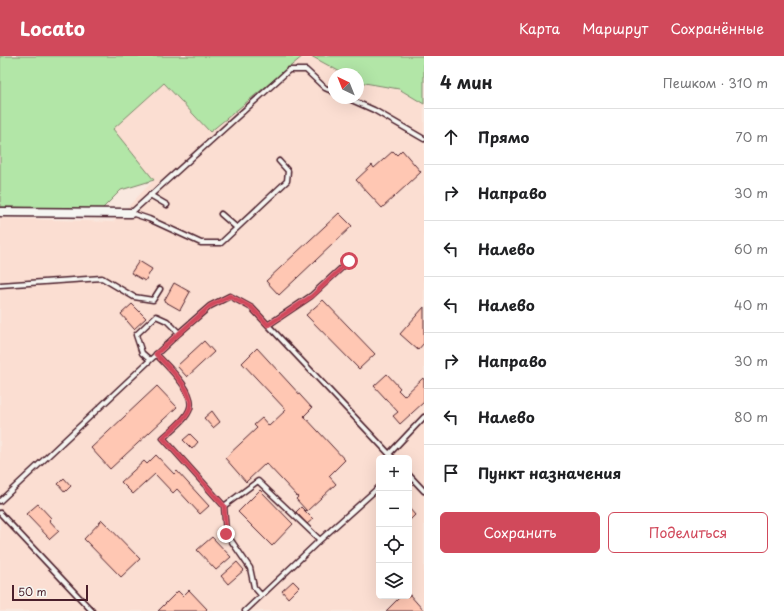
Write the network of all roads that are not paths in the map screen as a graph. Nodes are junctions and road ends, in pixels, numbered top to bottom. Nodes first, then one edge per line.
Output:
1 (328, 89) edge
2 (360, 104) edge
3 (424, 139) edge
4 (279, 162) dead end
5 (150, 195) junction
6 (166, 206) dead end
7 (0, 212) edge
8 (131, 213) junction
9 (221, 214) dead end
10 (237, 228) junction
11 (349, 261) dead end
12 (0, 285) edge
13 (160, 289) dead end
14 (268, 325) junction
15 (179, 333) junction
16 (156, 354) junction
17 (150, 360) junction
18 (424, 417) edge
19 (389, 454) joint
20 (412, 478) edge
21 (376, 490) edge
22 (424, 491) edge
23 (0, 501) edge
24 (224, 506) junction
25 (0, 513) edge
26 (320, 540) junction
27 (261, 595) junction
28 (92, 611) edge
29 (245, 611) edge

1 - 5 lane
2 - 3 lane
4 - 10 lane
5 - 6 lane
5 - 8 lane
7 - 8 street
8 - 10 lane
9 - 10 lane
11 - 14 lane
12 - 13 lane
14 - 15 lane
14 - 19 lane
15 - 16 lane
15 - 17 lane
16 - 17 lane
16 - 24 lane
17 - 23 lane
18 - 19 lane
20 - 22 lane
21 - 26 lane
24 - 26 lane
24 - 27 lane
25 - 28 lane
26 - 27 lane
27 - 29 lane

